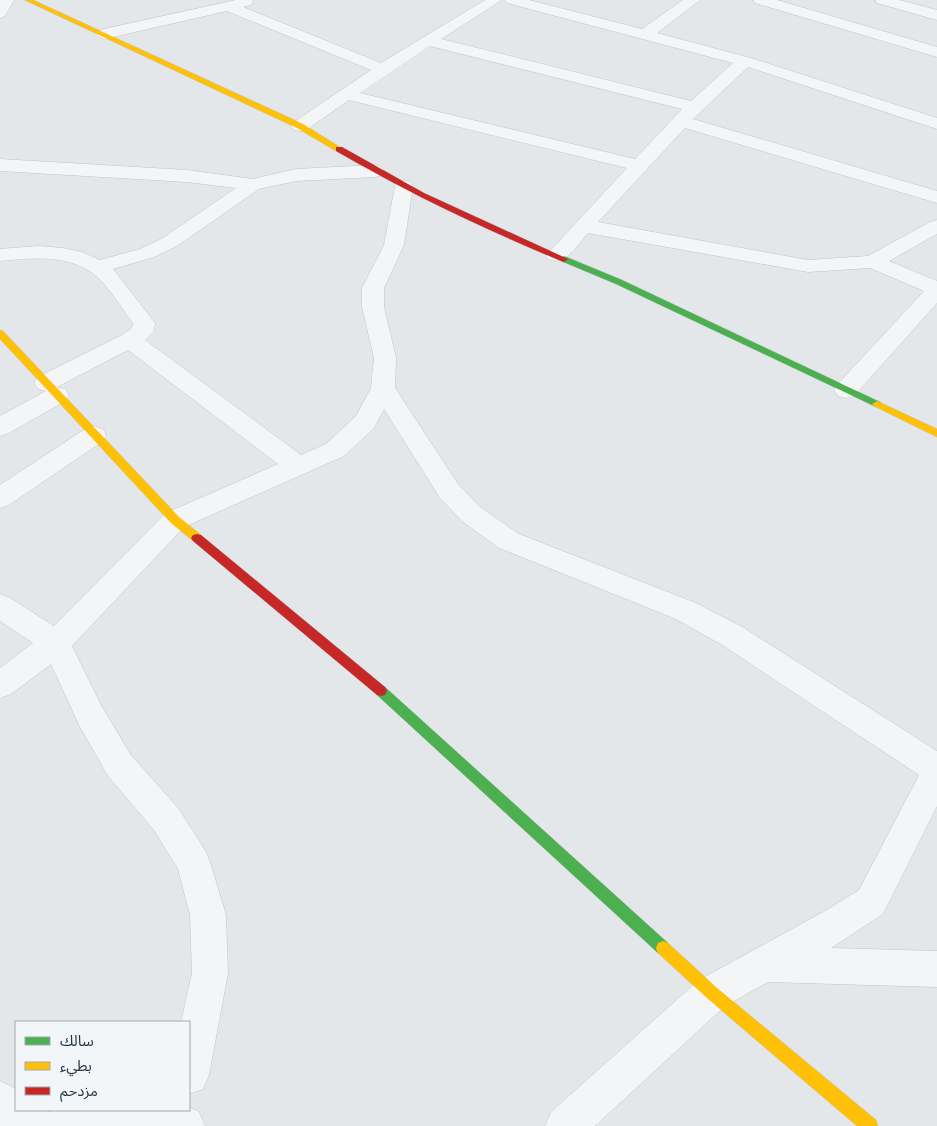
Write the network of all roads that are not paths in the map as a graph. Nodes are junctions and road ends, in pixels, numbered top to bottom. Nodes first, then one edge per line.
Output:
1 (7, 0) edge
2 (28, 0) edge
3 (252, 0) edge
4 (495, 0) edge
5 (512, 0) edge
6 (693, 0) edge
7 (760, 0) edge
8 (882, 0) edge
9 (229, 7) junction
10 (0, 13) edge
11 (937, 15) edge
12 (104, 34) junction
13 (646, 34) junction
14 (429, 41) junction
15 (937, 52) edge
16 (745, 61) junction
17 (383, 69) junction
18 (345, 94) junction
19 (694, 107) junction
20 (681, 121) junction
21 (937, 124) edge
22 (300, 126) junction
23 (0, 165) edge
24 (640, 166) junction
25 (375, 171) junction
26 (253, 185) junction
27 (404, 186) junction
28 (937, 197) edge
29 (584, 226) junction
30 (937, 226) edge
31 (0, 255) edge
32 (556, 256) junction
33 (873, 262) junction
34 (99, 267) junction
35 (937, 290) edge
36 (0, 333) edge
37 (130, 340) junction
38 (383, 388) junction
39 (51, 389) junction
40 (846, 390) junction
41 (0, 427) edge
42 (937, 433) edge
43 (94, 435) junction
44 (298, 466) junction
45 (0, 498) edge
46 (175, 520) junction
47 (0, 606) edge
48 (56, 644) junction
49 (0, 685) edge
50 (937, 770) edge
51 (764, 964) junction
52 (937, 969) edge
53 (712, 992) junction
54 (190, 1070) edge
55 (0, 1101) edge
56 (182, 1111) edge
57 (36, 1126) edge
58 (65, 1126) edge
59 (178, 1126) edge
60 (185, 1126) edge
61 (565, 1126) edge
62 (870, 1126) edge

1 - 10 street
2 - 12 street
3 - 9 street
4 - 14 street
5 - 13 street
6 - 13 street
7 - 15 street
8 - 11 street
9 - 12 street
9 - 17 street
12 - 22 street
13 - 16 street
14 - 17 street
14 - 19 street
16 - 19 street
16 - 21 street
17 - 18 street
18 - 22 street
18 - 24 street
19 - 20 street
20 - 24 street
20 - 28 street
22 - 25 street
23 - 26 street
24 - 29 street
25 - 26 street
25 - 27 street
26 - 34 street
27 - 32 street
27 - 38 street
29 - 32 street
29 - 33 street
30 - 33 street
31 - 34 street
32 - 40 street
33 - 35 street
34 - 37 street
35 - 40 street
36 - 39 street
37 - 39 street
37 - 44 street
38 - 44 street
38 - 50 street
39 - 41 street
39 - 43 street
40 - 42 street
43 - 45 street
43 - 46 street
44 - 46 street
46 - 48 street
46 - 53 street
47 - 48 street
48 - 49 street
48 - 54 street
50 - 51 street
51 - 52 street
51 - 53 street
53 - 61 street
53 - 62 street
55 - 57 street
56 - 59 street
58 - 59 street
59 - 60 street

